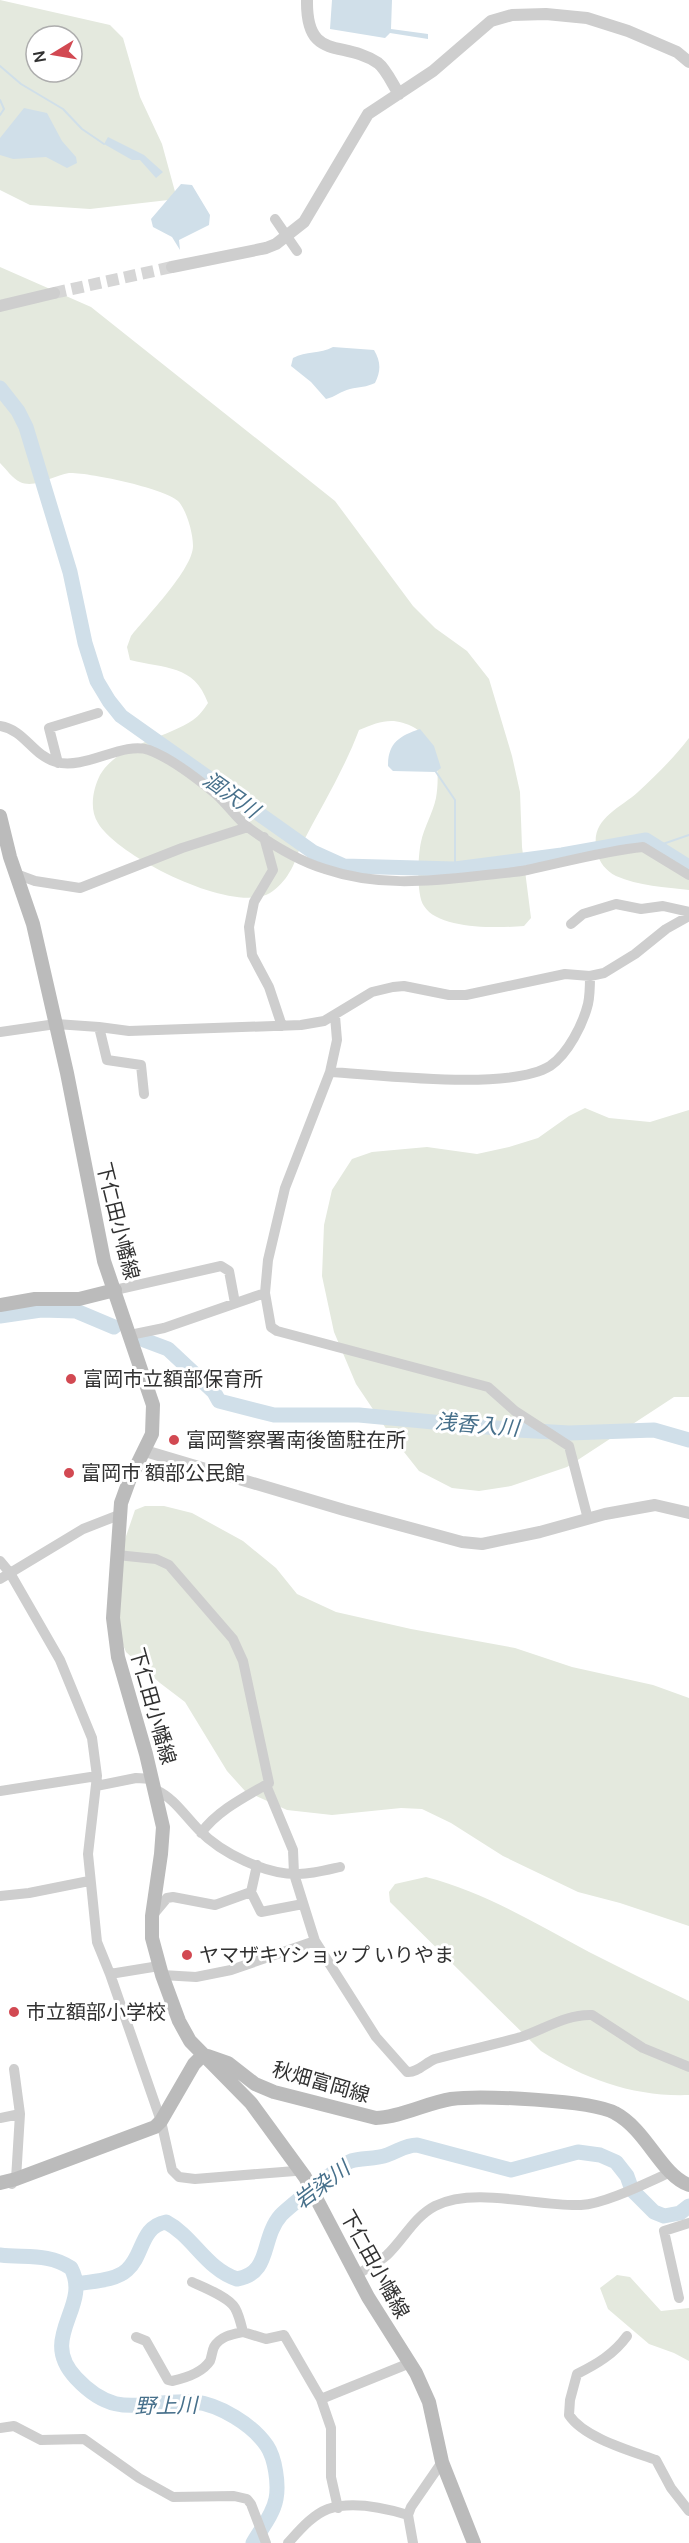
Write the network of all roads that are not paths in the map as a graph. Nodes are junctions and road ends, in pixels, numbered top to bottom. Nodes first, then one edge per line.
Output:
1 (307, 0) edge
2 (689, 62) edge
3 (399, 94) junction
4 (275, 219) dead end
5 (297, 251) dead end
6 (172, 267) tunnel mouth
7 (54, 293) tunnel mouth
8 (0, 306) edge
9 (98, 713) dead end
10 (0, 726) edge
11 (58, 763) junction
12 (0, 816) edge
13 (248, 827) junction
14 (264, 837) junction
15 (5, 858) edge
16 (16, 874) junction
17 (689, 875) edge
18 (689, 914) edge
19 (571, 924) dead end
20 (591, 976) junction
21 (335, 1016) junction
22 (56, 1024) junction
23 (99, 1026) junction
24 (282, 1026) junction
25 (0, 1032) edge
26 (330, 1072) junction
27 (144, 1094) dead end
28 (115, 1290) junction
29 (265, 1293) junction
30 (235, 1302) junction
31 (0, 1305) edge
32 (130, 1335) junction
33 (145, 1451) junction
34 (689, 1513) edge
35 (119, 1515) junction
36 (588, 1519) junction
37 (117, 1555) junction
38 (0, 1561) edge
39 (10, 1573) junction
40 (0, 1579) edge
41 (97, 1781) junction
42 (154, 1784) junction
43 (266, 1785) junction
44 (0, 1791) edge
45 (201, 1833) junction
46 (257, 1865) junction
47 (340, 1867) dead end
48 (294, 1874) junction
49 (89, 1881) junction
50 (251, 1892) junction
51 (0, 1896) edge
52 (303, 1904) junction
53 (152, 1916) junction
54 (315, 1941) junction
55 (160, 1971) junction
56 (110, 1974) junction
57 (203, 2055) junction
58 (689, 2067) edge
59 (14, 2068) dead end
60 (20, 2114) junction
61 (0, 2118) edge
62 (161, 2121) junction
63 (671, 2172) junction
64 (302, 2173) junction
65 (16, 2179) junction
66 (0, 2183) edge
67 (689, 2185) edge
68 (0, 2188) edge
69 (689, 2223) edge
70 (356, 2275) junction
71 (192, 2282) dead end
72 (679, 2298) dead end
73 (243, 2332) junction
74 (627, 2336) dead end
75 (135, 2337) dead end
76 (410, 2363) junction
77 (321, 2399) junction
78 (0, 2428) edge
79 (442, 2462) junction
80 (338, 2508) junction
81 (689, 2511) edge
82 (408, 2516) junction
83 (266, 2543) edge
84 (288, 2543) edge
85 (413, 2543) edge
86 (474, 2543) edge

1 - 3 street
2 - 3 street
3 - 6 street
4 - 5 street, bridge
7 - 8 street
9 - 11 street
10 - 11 street
11 - 13 street
12 - 15 main road, 下仁田小幡線
13 - 14 street
13 - 16 street
14 - 17 street
14 - 24 street
15 - 16 main road, 下仁田小幡線
16 - 22 main road, 下仁田小幡線
18 - 19 street
18 - 20 street
20 - 21 street
20 - 26 street
21 - 24 street
21 - 26 street
22 - 23 street
22 - 25 street
22 - 28 main road, 下仁田小幡線
23 - 24 street
23 - 27 street
26 - 29 street
28 - 30 street
28 - 31 main road
28 - 32 main road, 下仁田小幡線
29 - 30 street
29 - 36 street
30 - 32 street
32 - 33 main road, 下仁田小幡線
33 - 35 main road, 下仁田小幡線
33 - 36 street
34 - 36 street
35 - 37 main road, 下仁田小幡線
35 - 39 street
37 - 42 main road, 下仁田小幡線
37 - 43 street
38 - 39 street
39 - 40 street
39 - 41 street
41 - 42 street
41 - 44 street
41 - 49 street
42 - 45 street
42 - 53 main road, 下仁田小幡線
43 - 45 street
43 - 48 street
45 - 46 street
46 - 48 street
46 - 50 street
47 - 48 street
48 - 52 street
49 - 51 street
49 - 56 street
50 - 52 street
50 - 53 street
52 - 54 street
53 - 55 main road, 下仁田小幡線
54 - 55 street
54 - 58 street
55 - 56 street
55 - 57 main road, 下仁田小幡線
56 - 62 street
57 - 62 main road
57 - 63 main road, 秋畑富岡線
57 - 64 main road, 下仁田小幡線
59 - 60 street
60 - 61 street
60 - 65 street
62 - 64 street
62 - 65 main road
63 - 67 main road, 秋畑富岡線
63 - 70 street
64 - 70 main road, 下仁田小幡線
65 - 66 main road
65 - 68 street
69 - 72 street
70 - 76 main road, 下仁田小幡線
71 - 73 street
73 - 75 street
73 - 77 street
74 - 81 street
76 - 77 street
76 - 79 main road, 下仁田小幡線
77 - 80 street
78 - 83 street
79 - 82 street
79 - 86 main road, 下仁田小幡線
80 - 82 street
80 - 84 street
82 - 85 street

